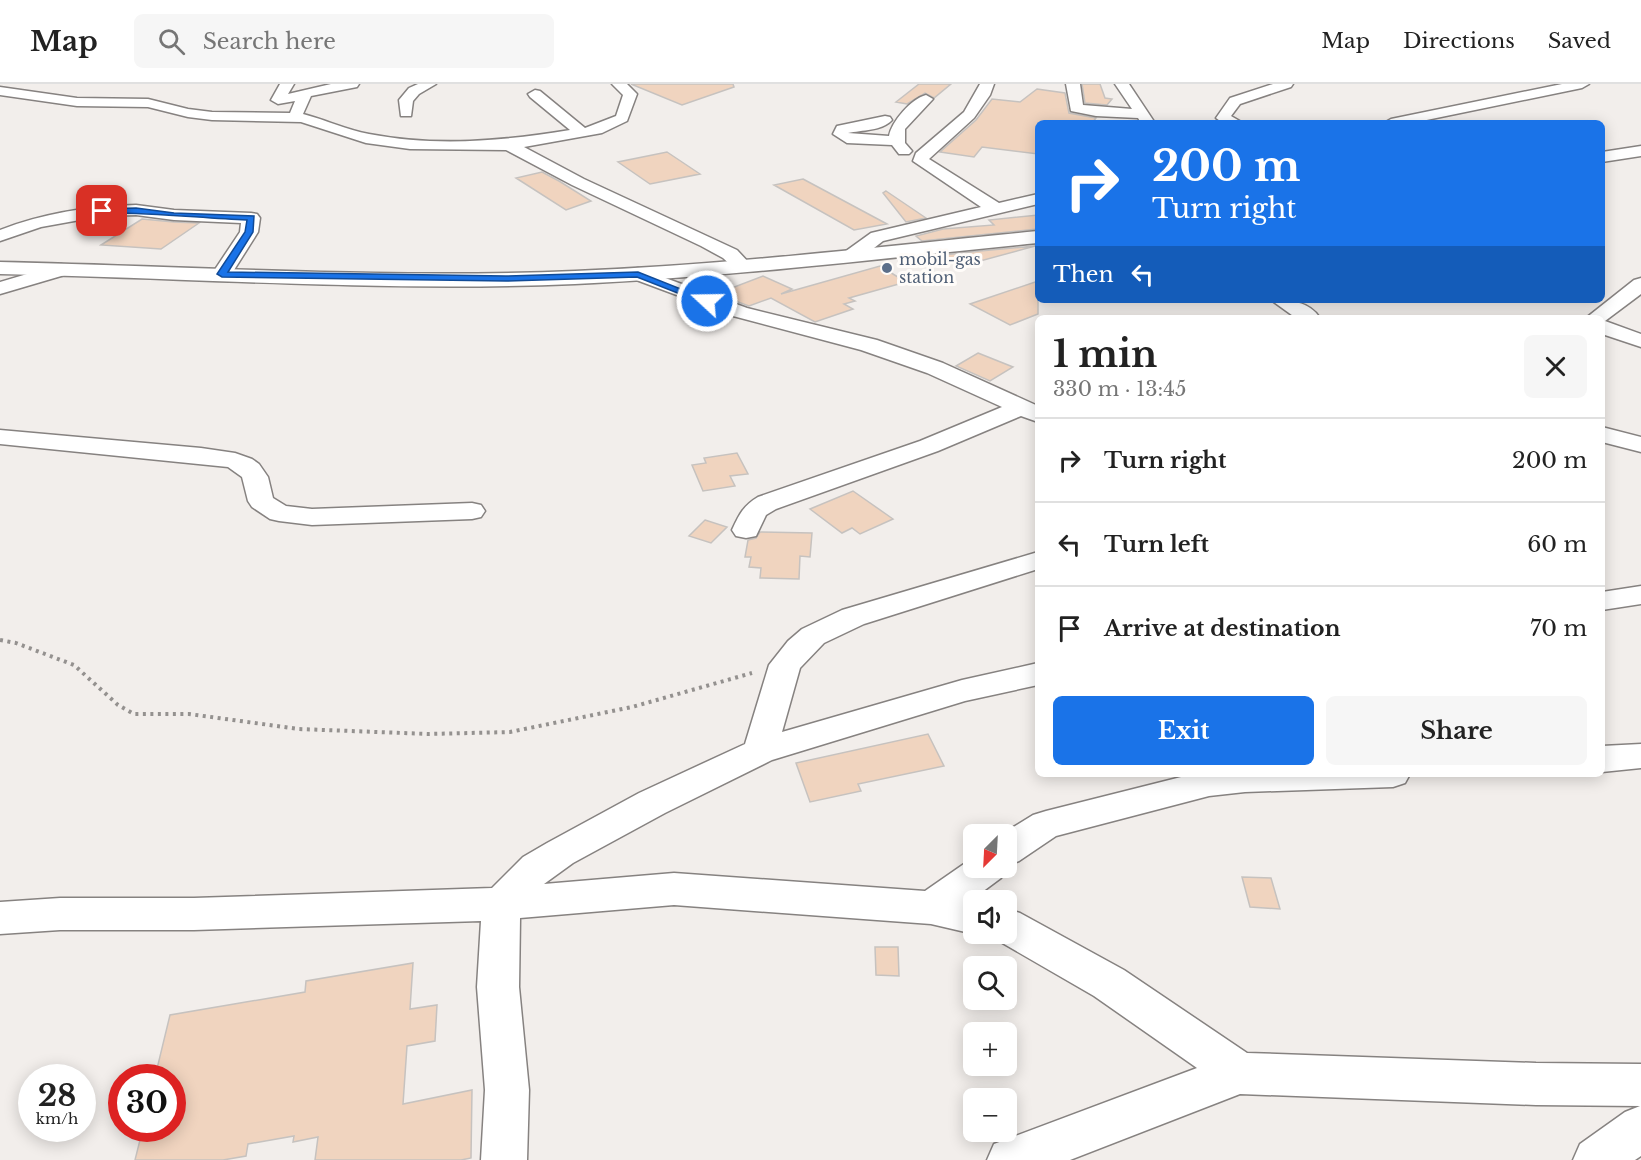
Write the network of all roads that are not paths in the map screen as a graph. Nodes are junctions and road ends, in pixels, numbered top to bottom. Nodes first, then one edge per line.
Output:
1 (287, 84) edge
2 (352, 84) edge
3 (429, 84) edge
4 (619, 84) edge
5 (987, 84) edge
6 (1073, 84) edge
7 (1122, 84) edge
8 (1286, 84) edge
9 (1582, 84) edge
10 (146, 90) dead end
11 (0, 91) edge
12 (304, 94) junction
13 (535, 94) dead end
14 (926, 99) dead end
15 (122, 102) junction
16 (406, 113) dead end
17 (295, 117) junction
18 (1145, 119) edge
19 (885, 120) dead end
20 (1228, 120) edge
21 (1406, 120) edge
22 (584, 133) junction
23 (896, 141) junction
24 (509, 146) junction
25 (1641, 151) edge
26 (1605, 157) edge
27 (921, 158) junction
28 (1035, 200) edge
29 (996, 209) junction
30 (0, 236) edge
31 (1035, 237) edge
32 (853, 255) junction
33 (742, 266) junction
34 (1, 273) edge
35 (222, 274) junction
36 (638, 274) junction
37 (1641, 284) edge
38 (1286, 303) edge
39 (1305, 315) edge
40 (1601, 315) edge
41 (1605, 328) edge
42 (1641, 341) edge
43 (1030, 411) edge
44 (1605, 435) edge
45 (0, 437) edge
46 (1634, 443) edge
47 (1605, 458) edge
48 (472, 511) dead end
49 (746, 530) dead end
50 (1035, 561) edge
51 (1641, 595) edge
52 (1605, 601) edge
53 (1035, 675) edge
54 (760, 751) junction
55 (1641, 756) edge
56 (1605, 759) edge
57 (1304, 777) edge
58 (1017, 843) edge
59 (973, 878) edge
60 (501, 904) junction
61 (931, 908) junction
62 (963, 915) edge
63 (0, 918) edge
64 (1017, 932) edge
65 (1240, 1073) junction
66 (1641, 1085) edge
67 (1641, 1128) edge
68 (504, 1160) edge
69 (1010, 1160) edge
70 (1596, 1160) edge

1 - 12 street
2 - 12 street
3 - 16 street
4 - 22 street
5 - 27 street
6 - 18 street
7 - 18 street
8 - 20 street
9 - 21 street
10 - 15 street
11 - 15 street
12 - 17 street
13 - 22 street
14 - 23 street
15 - 17 street
17 - 24 street
19 - 23 street
22 - 24 street
23 - 27 street
24 - 33 street
25 - 26 main road
27 - 29 street
28 - 29 street
29 - 32 street
30 - 35 street
31 - 32 main road
32 - 33 main road
33 - 36 main road
34 - 35 main road
35 - 36 main road
36 - 43 street
37 - 40 street
38 - 39 street
41 - 42 street
43 - 49 street
44 - 46 street
45 - 48 street
46 - 47 street
50 - 54 street
51 - 52 street
53 - 54 street
54 - 60 street
55 - 56 street
57 - 58 street
59 - 61 street
60 - 61 street
60 - 63 street
60 - 68 street
61 - 62 street
64 - 65 street
65 - 66 street
65 - 69 street
67 - 70 street

